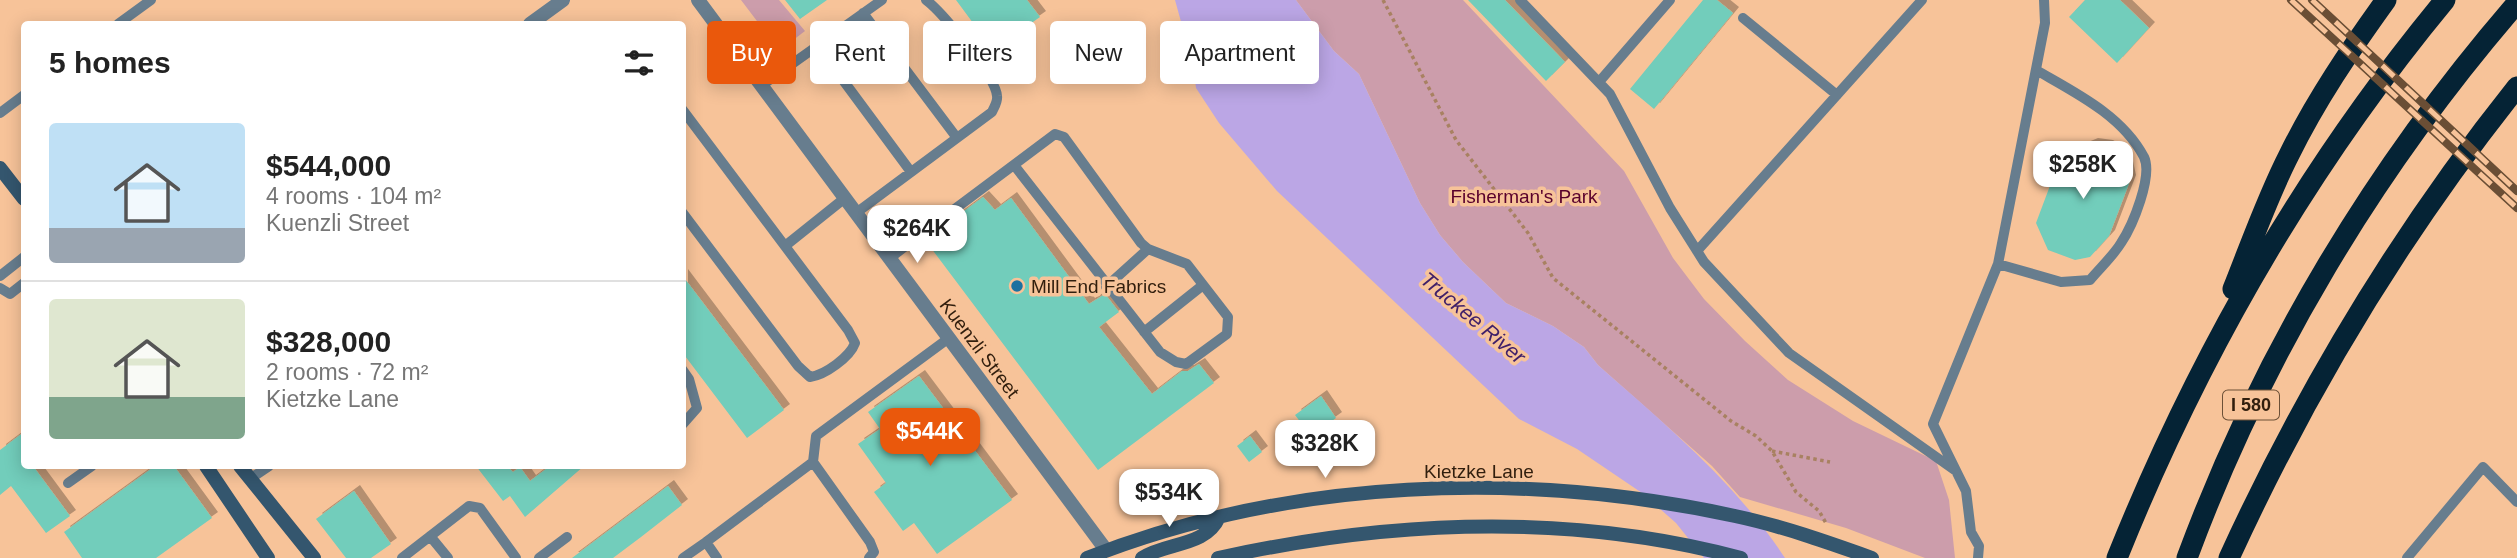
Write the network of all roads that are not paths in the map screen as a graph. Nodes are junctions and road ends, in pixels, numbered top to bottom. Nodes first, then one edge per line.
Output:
1 (151, 0) edge
2 (563, 0) edge
3 (698, 0) edge
4 (882, 0) edge
5 (926, 0) edge
6 (1520, 0) edge
7 (1670, 0) edge
8 (1922, 0) edge
9 (2044, 0) edge
10 (2386, 0) edge
11 (2445, 0) edge
12 (2517, 4) edge
13 (2517, 10) edge
14 (863, 13) junction
15 (1743, 18) dead end
16 (122, 21) edge
17 (534, 21) edge
18 (852, 21) edge
19 (2497, 27) junction
20 (810, 50) edge
21 (2036, 70) junction
22 (1599, 82) junction
23 (846, 84) edge
24 (761, 86) junction
25 (2517, 87) edge
26 (1837, 95) junction
27 (21, 97) edge
28 (0, 113) edge
29 (686, 114) edge
30 (957, 138) junction
31 (1014, 165) junction
32 (0, 167) edge
33 (911, 172) junction
34 (21, 195) edge
35 (845, 198) junction
36 (856, 213) junction
37 (686, 217) edge
38 (785, 246) junction
39 (1148, 249) junction
40 (1697, 251) junction
41 (890, 258) junction
42 (21, 259) edge
43 (1998, 264) junction
44 (0, 276) edge
45 (21, 285) edge
46 (1203, 285) junction
47 (1106, 287) junction
48 (0, 288) edge
49 (1144, 332) junction
50 (949, 338) junction
51 (686, 375) edge
52 (2192, 388) junction
53 (686, 420) edge
54 (813, 462) junction
55 (88, 469) edge
56 (207, 469) edge
57 (242, 469) edge
58 (265, 469) edge
59 (1956, 471) junction
60 (250, 479) junction
61 (68, 483) dead end
62 (2517, 502) edge
63 (1219, 517) junction
64 (430, 536) junction
65 (567, 537) dead end
66 (706, 542) junction
67 (1104, 554) edge
68 (268, 557) edge
69 (314, 558) edge
70 (402, 558) edge
71 (448, 558) edge
72 (516, 558) edge
73 (539, 558) edge
74 (683, 558) edge
75 (717, 558) edge
76 (869, 558) edge
77 (1087, 558) edge
78 (1142, 558) edge
79 (1218, 558) edge
80 (1741, 558) edge
81 (1872, 558) edge
82 (1978, 558) edge
83 (2117, 558) edge
84 (2187, 558) edge
85 (2229, 558) edge
86 (2407, 558) edge

1 - 16 lane
2 - 17 street
3 - 24 street, Kuenzli Street
4 - 14 lane
5 - 30 lane
6 - 22 lane
7 - 22 lane
8 - 26 lane
9 - 21 lane
10 - 52 highway
11 - 52 highway, I 580
12 - 19 highway
13 - 19 highway
14 - 18 lane
14 - 30 lane
15 - 26 lane
19 - 84 highway, I 580
20 - 24 lane
21 - 43 lane
21 - 43 lane
22 - 40 lane
23 - 33 lane
24 - 35 street, Kuenzli Street
25 - 85 highway
26 - 40 lane
27 - 28 lane
29 - 38 lane
30 - 33 lane
31 - 39 lane
31 - 41 lane
31 - 47 lane
32 - 34 main road
33 - 36 lane
35 - 36 street, Kuenzli Street
35 - 38 lane
36 - 41 street, Kuenzli Street
37 - 38 lane
39 - 46 lane
39 - 47 lane
40 - 59 lane
41 - 50 street, Kuenzli Street
42 - 44 lane
43 - 59 lane
45 - 48 lane
46 - 49 lane
46 - 49 lane
47 - 49 lane
50 - 54 lane
50 - 67 street, Kuenzli Street
51 - 53 lane
52 - 83 highway, I 580
54 - 66 lane
54 - 76 lane
55 - 61 lane
56 - 68 main road
57 - 60 main road
58 - 60 lane
59 - 82 lane
60 - 69 main road
62 - 86 lane
63 - 67 main road, Kietzke Lane
63 - 78 main road
63 - 81 main road, Kietzke Lane
64 - 70 lane
64 - 71 lane
64 - 72 lane
65 - 73 lane
66 - 74 lane
66 - 75 lane
67 - 77 main road, Kietzke Lane
79 - 80 main road

